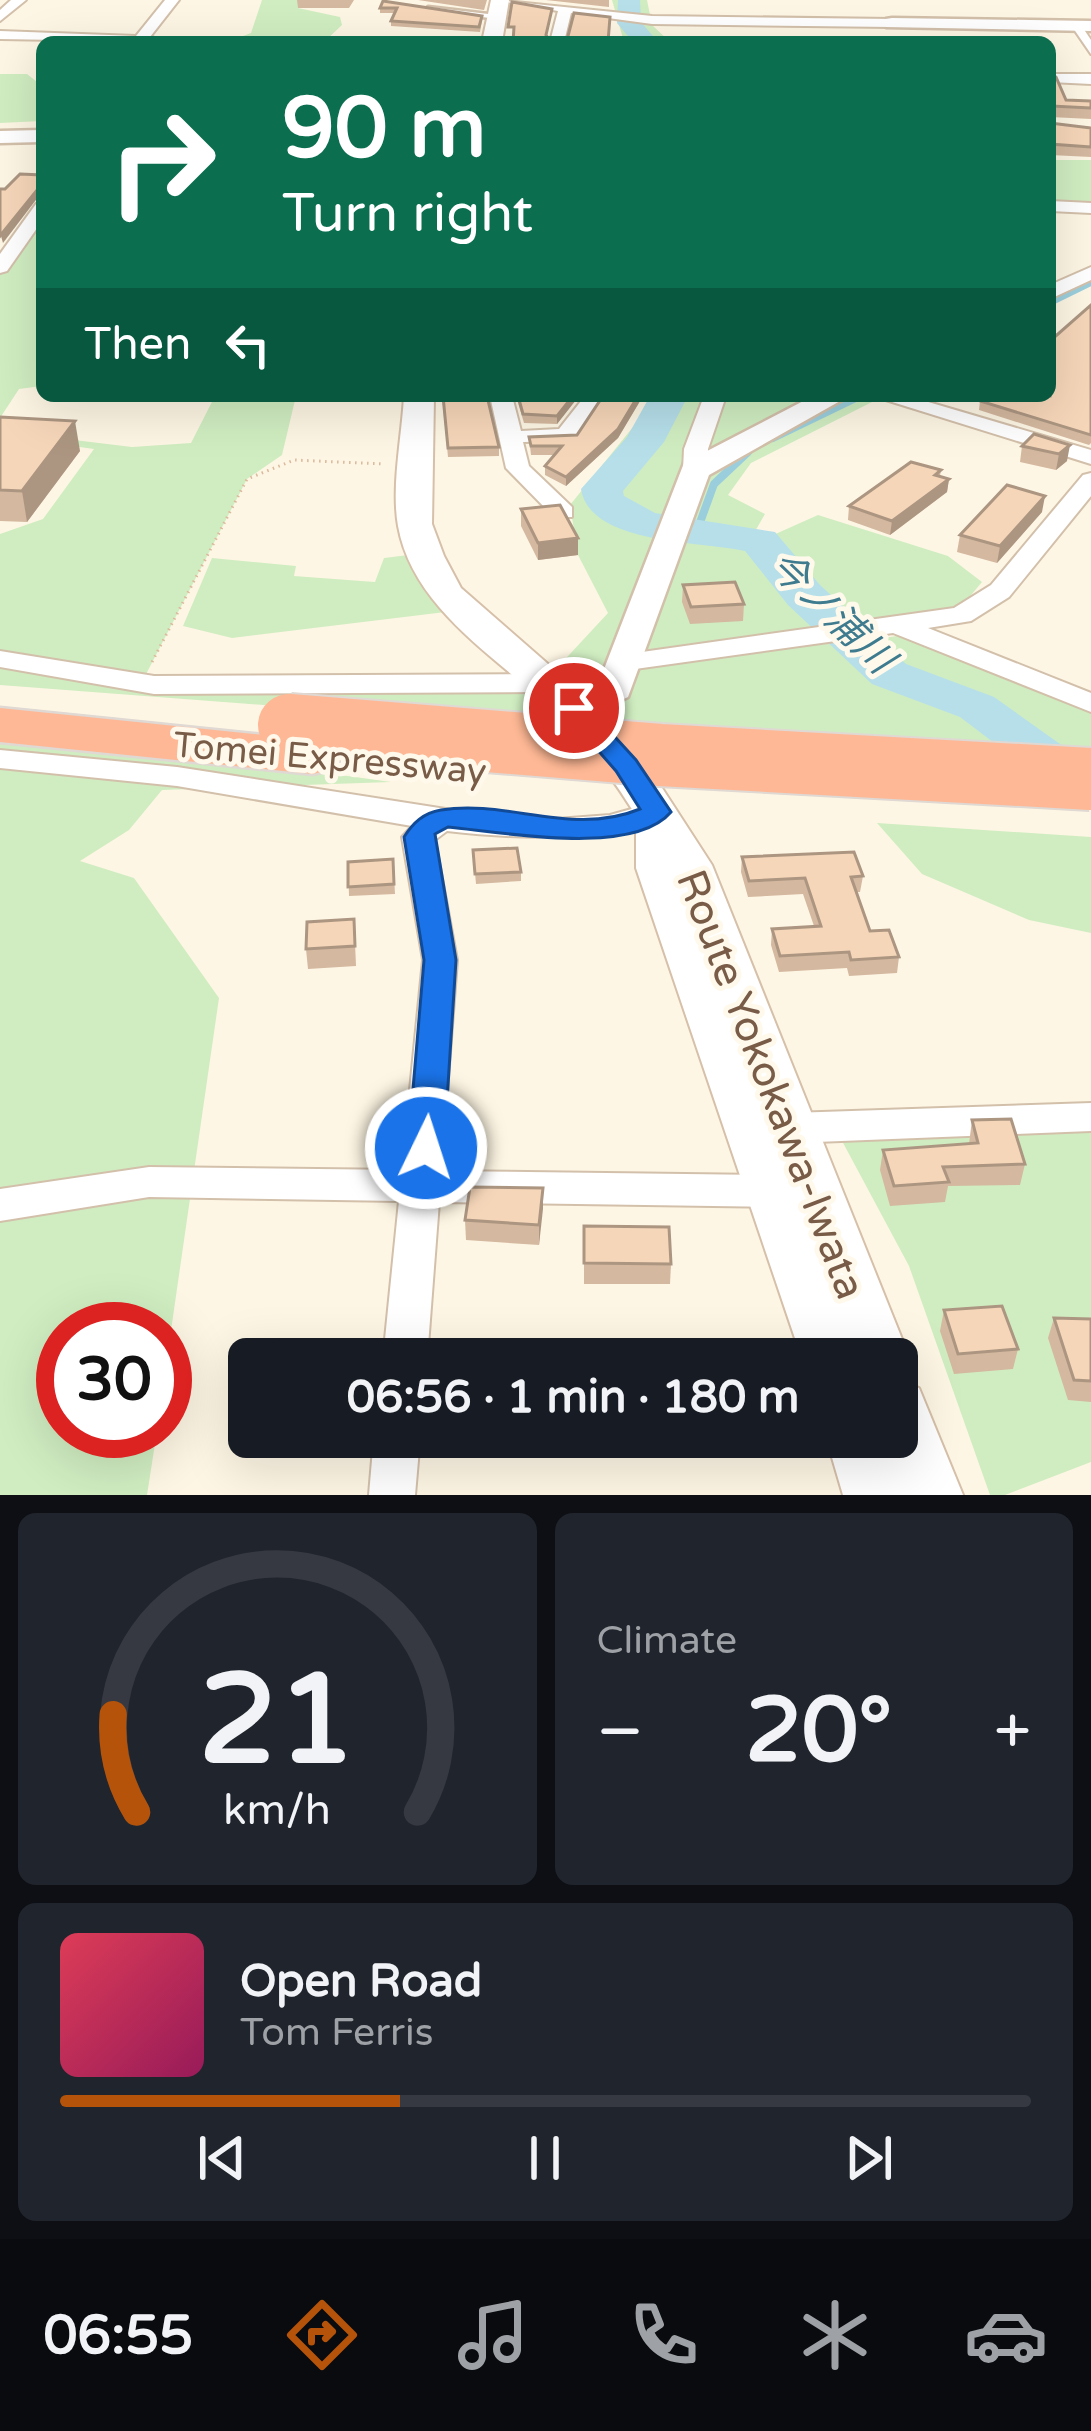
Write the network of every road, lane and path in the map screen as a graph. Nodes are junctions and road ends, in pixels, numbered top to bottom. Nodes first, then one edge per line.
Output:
1 (19, 0) edge
2 (172, 0) edge
3 (744, 0) edge
4 (883, 0) edge
5 (500, 6) edge
6 (427, 8) edge
7 (565, 9) junction
8 (0, 17) edge
9 (618, 17) junction
10 (744, 21) junction
11 (1082, 26) edge
12 (895, 33) edge
13 (0, 35) edge
14 (144, 36) edge
15 (494, 36) edge
16 (558, 36) edge
17 (622, 36) edge
18 (743, 36) edge
19 (36, 37) edge
20 (1091, 50) edge
21 (1056, 78) edge
22 (1091, 79) edge
23 (36, 136) edge
24 (0, 137) edge
25 (1056, 206) edge
26 (1091, 208) edge
27 (35, 226) edge
28 (7, 249) edge
29 (0, 267) edge
30 (1091, 273) edge
31 (1056, 287) edge
32 (1056, 288) edge
33 (1091, 292) edge
34 (419, 402) edge
35 (507, 402) edge
36 (592, 402) edge
37 (713, 402) edge
38 (824, 402) edge
39 (904, 402) edge
40 (510, 434) junction
41 (1091, 457) edge
42 (414, 466) junction
43 (694, 470) junction
44 (1091, 480) edge
45 (563, 512) edge
46 (887, 628) junction
47 (0, 659) edge
48 (628, 662) junction
49 (141, 683) junction
50 (543, 683) junction
51 (0, 694) edge
52 (1091, 703) edge
53 (574, 708) junction
54 (0, 725) edge
55 (301, 741) junction
56 (660, 755) junction
57 (0, 759) edge
58 (1091, 764) edge
59 (1091, 779) edge
60 (1091, 811) edge
61 (657, 812) junction
62 (444, 818) junction
63 (1091, 1117) edge
64 (791, 1128) junction
65 (423, 1185) junction
66 (774, 1191) junction
67 (0, 1205) edge
68 (407, 1338) edge
69 (826, 1338) edge
70 (871, 1338) edge
71 (396, 1458) edge
72 (865, 1458) edge
73 (916, 1458) edge
74 (392, 1495) edge
75 (876, 1495) edge
76 (930, 1495) edge

1 - 8 street
2 - 14 street
3 - 10 street
4 - 12 street
5 - 6 lane
5 - 7 street
5 - 15 main road
7 - 9 street
7 - 16 street
9 - 10 street
9 - 17 street
10 - 12 street
10 - 18 street
11 - 12 street
11 - 20 street
13 - 19 street
21 - 22 street
23 - 24 street
25 - 26 street
27 - 28 street
28 - 29 street
30 - 31 street
32 - 33 street
34 - 42 main road, Route Yokokawa-Iwata
35 - 40 street
36 - 40 street
37 - 43 street
38 - 43 street
39 - 41 street
40 - 45 street
42 - 49 path
42 - 50 main road, Route Yokokawa-Iwata
43 - 48 street
44 - 46 street
46 - 48 street
46 - 52 street
47 - 49 street
48 - 53 street
49 - 50 street
50 - 53 main road, Route Yokokawa-Iwata
51 - 55 highway, Tomei Expressway
53 - 61 main road, Route Yokokawa-Iwata
54 - 55 highway, Tomei Expressway
55 - 56 highway, Tomei Expressway, bridge
55 - 60 highway, Tomei Expressway
56 - 58 highway, bridge
56 - 59 highway, Tomei Expressway, bridge
57 - 62 street
61 - 62 street
61 - 64 main road, Route Yokokawa-Iwata
61 - 66 main road, Route Yokokawa-Iwata
62 - 65 street
63 - 64 street
64 - 70 main road, Route Yokokawa-Iwata
65 - 66 street
65 - 67 street
65 - 68 street
66 - 69 main road, Route Yokokawa-Iwata
71 - 74 street
72 - 75 main road
73 - 76 main road

